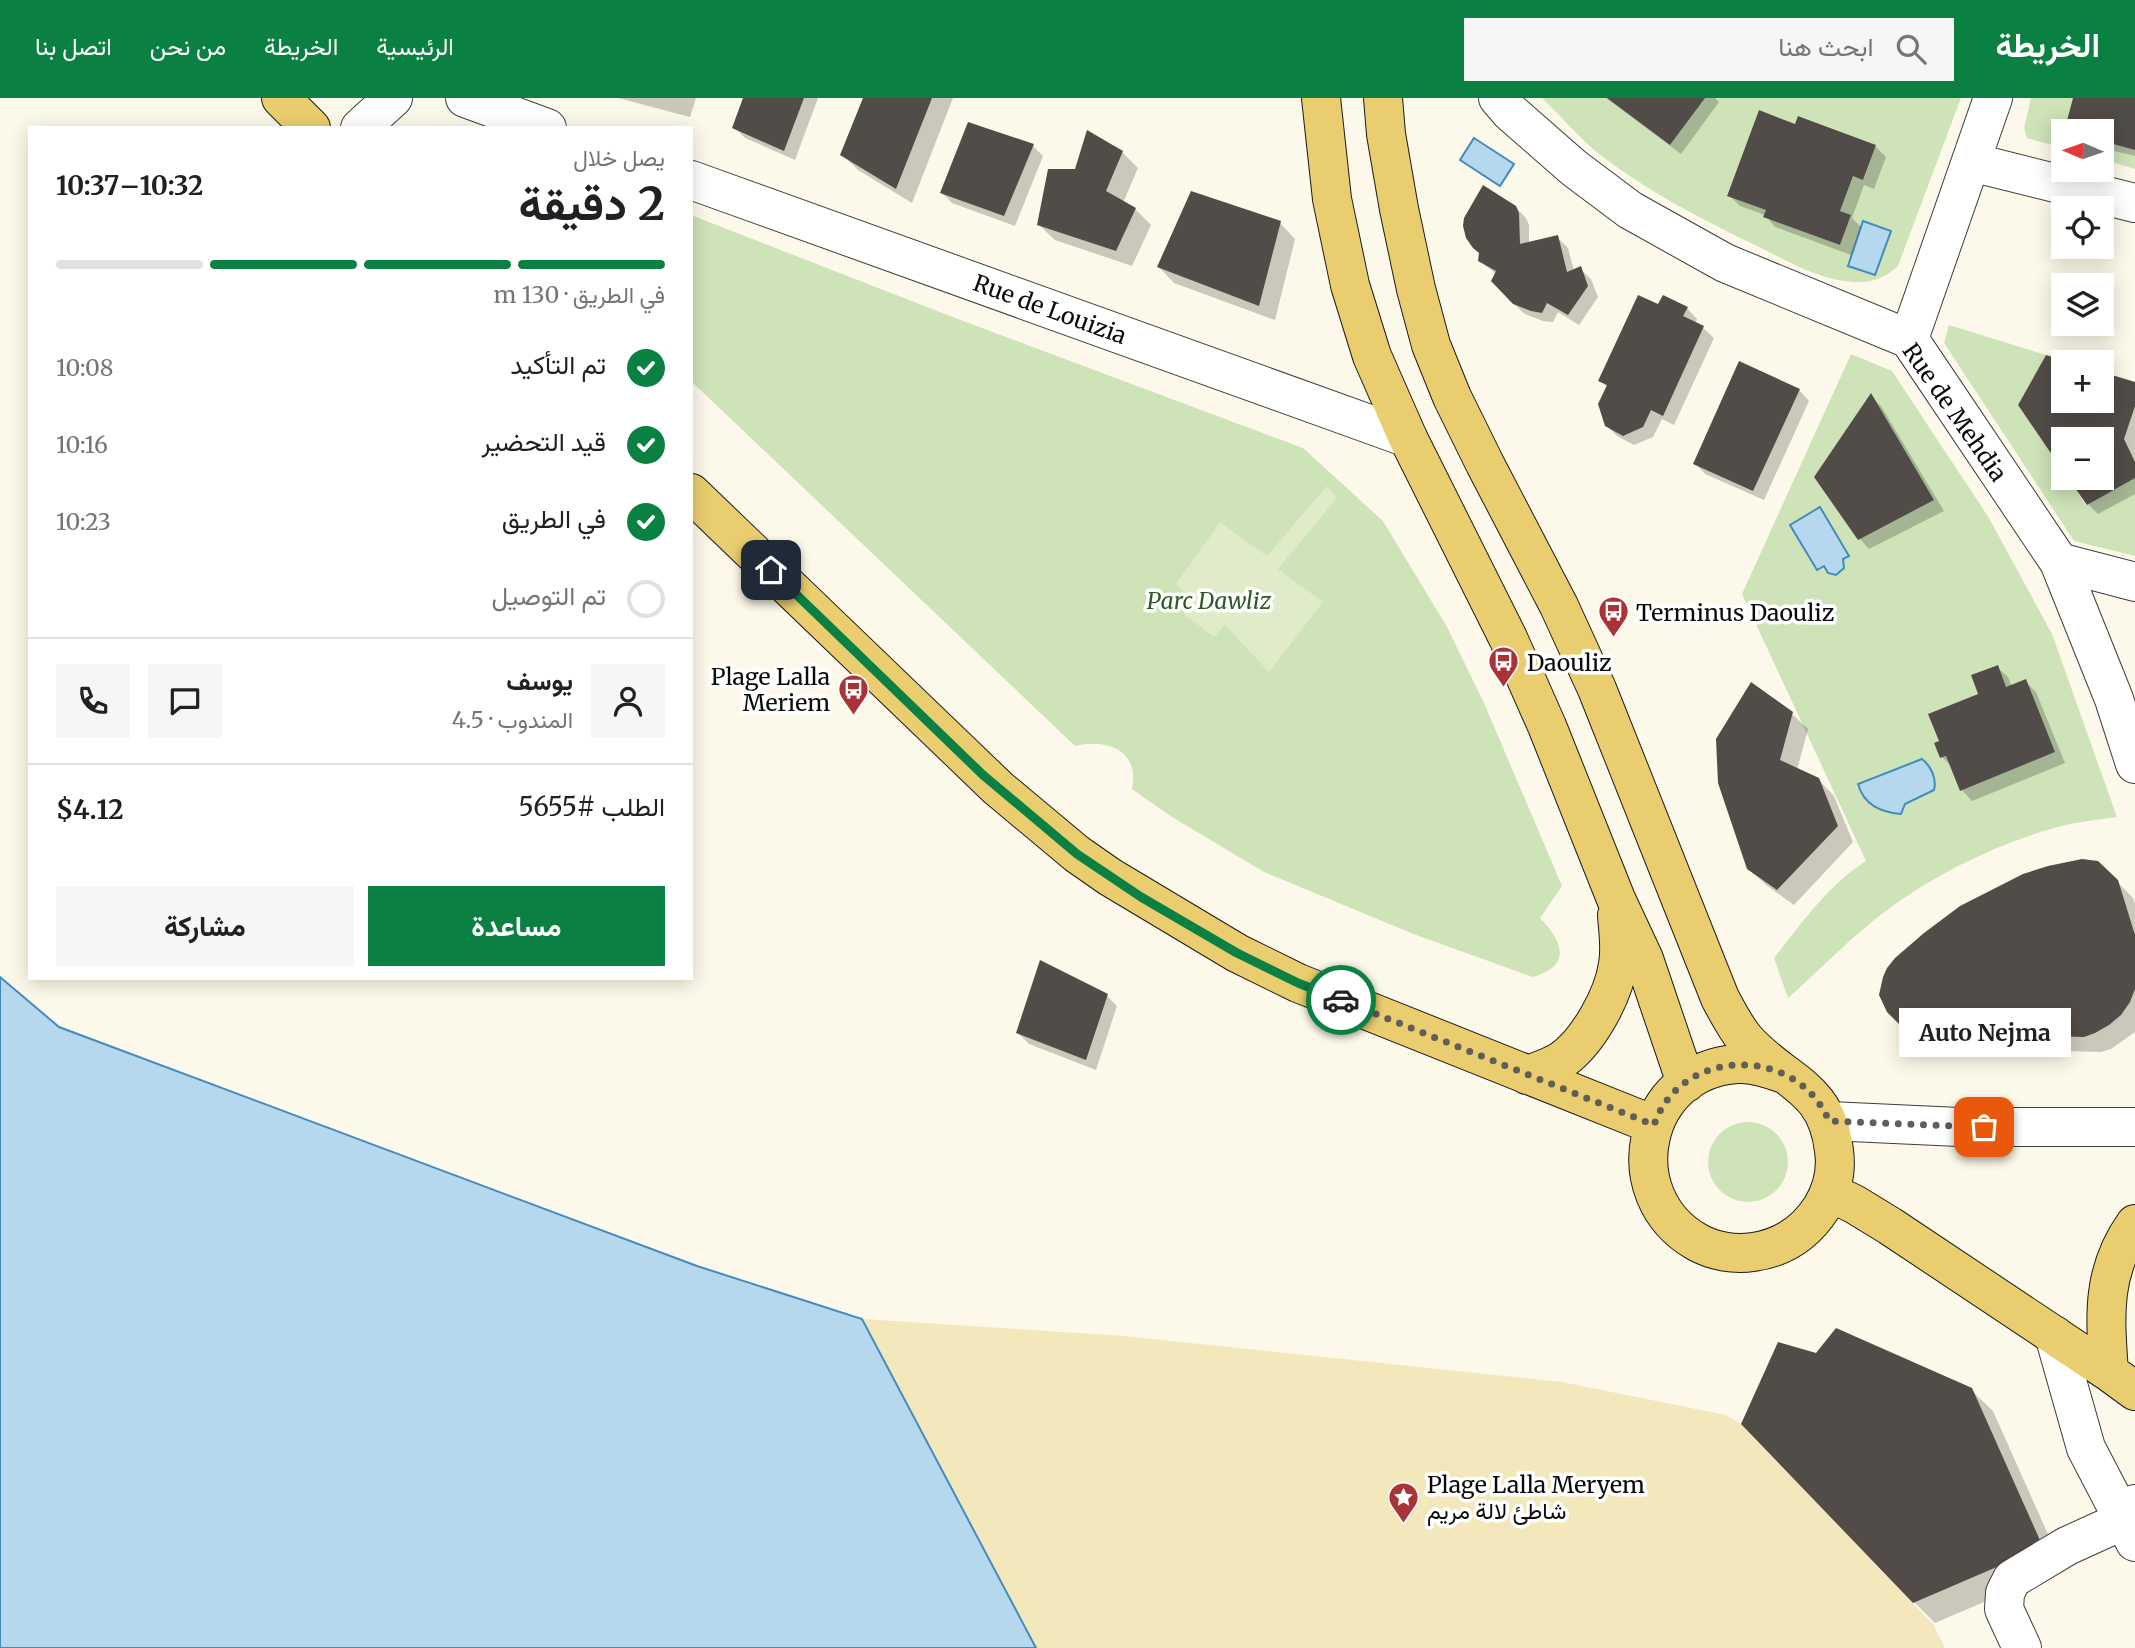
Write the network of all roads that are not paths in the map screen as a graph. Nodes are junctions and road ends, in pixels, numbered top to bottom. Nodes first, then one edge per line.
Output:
1 (281, 98) edge
2 (393, 98) edge
3 (465, 98) edge
4 (1321, 98) edge
5 (1383, 98) edge
6 (1498, 98) edge
7 (1993, 98) edge
8 (309, 126) edge
9 (362, 126) edge
10 (542, 126) edge
11 (1971, 162) junction
12 (693, 181) edge
13 (2135, 203) edge
14 (1909, 339) junction
15 (1408, 438) junction
16 (693, 495) edge
17 (2059, 562) junction
18 (2135, 582) edge
19 (2135, 764) edge
20 (1616, 899) junction
21 (1784, 1073) junction
22 (1527, 1075) junction
23 (1686, 1083) junction
24 (1829, 1121) junction
25 (1654, 1125) junction
26 (2135, 1127) edge
27 (1829, 1192) junction
28 (2135, 1224) edge
29 (2054, 1335) junction
30 (2122, 1382) edge
31 (2132, 1521) edge
32 (2022, 1648) edge

1 - 8 main road
2 - 9 street
3 - 10 street
4 - 15 main road
5 - 21 main road
6 - 14 street, Rue de Mehdia
7 - 11 street
11 - 13 street
11 - 14 street
12 - 15 street, Rue de Louizia
14 - 17 street, Rue de Mehdia
15 - 20 main road
16 - 22 main road
17 - 18 street
17 - 19 street, Rue de Mehdia
20 - 22 main road
20 - 23 main road
21 - 23 main road
21 - 24 main road
22 - 25 main road
23 - 25 main road
24 - 26 street
24 - 27 main road
25 - 27 main road
27 - 29 main road
28 - 30 main road
29 - 30 main road
29 - 31 street
31 - 32 street

